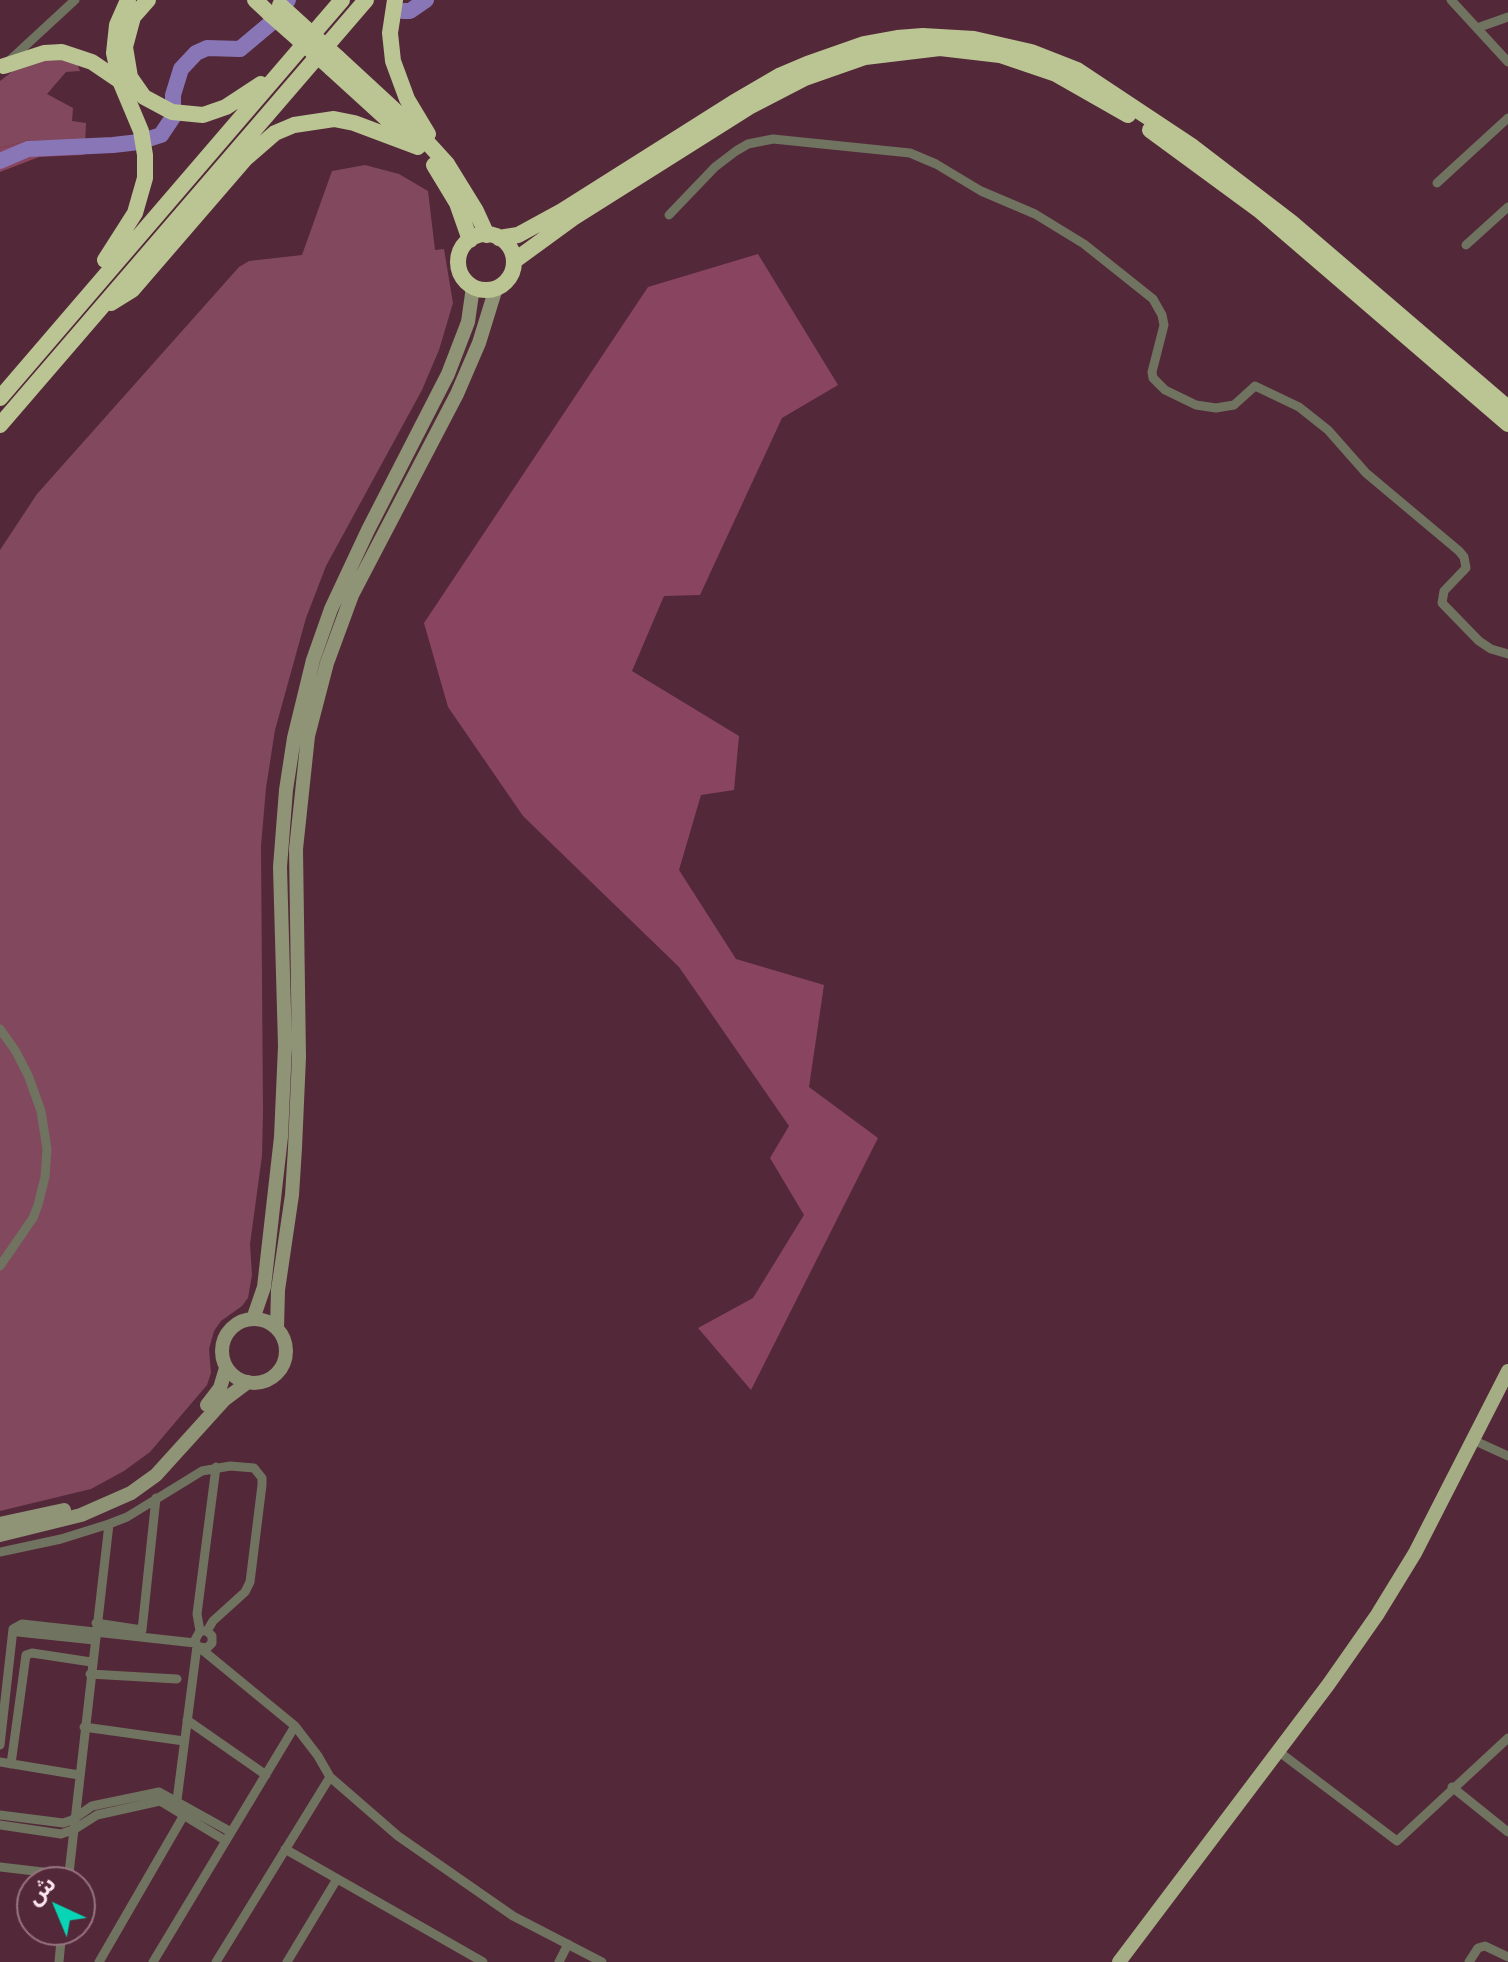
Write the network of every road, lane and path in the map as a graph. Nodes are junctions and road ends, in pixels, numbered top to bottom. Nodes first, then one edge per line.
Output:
1 (75, 0) edge
2 (128, 0) edge
3 (148, 0) edge
4 (342, 0) edge
5 (366, 0) edge
6 (395, 0) edge
7 (1456, 1) edge
8 (265, 4) edge
9 (1508, 17) edge
10 (1477, 28) junction
11 (1504, 50) edge
12 (1508, 62) edge
13 (2, 67) edge
14 (278, 73) junction
15 (120, 81) junction
16 (1508, 118) edge
17 (426, 149) junction
18 (1437, 183) dead end
19 (1508, 207) edge
20 (669, 215) dead end
21 (493, 236) junction
22 (470, 240) junction
23 (1466, 245) dead end
24 (514, 261) junction
25 (473, 287) junction
26 (496, 288) junction
27 (89, 294) junction
28 (102, 307) junction
29 (0, 398) edge
30 (1508, 408) edge
31 (1508, 424) edge
32 (0, 425) edge
33 (0, 434) edge
34 (1508, 654) edge
35 (0, 1029) edge
36 (0, 1266) edge
37 (253, 1319) junction
38 (277, 1329) junction
39 (226, 1368) junction
40 (1508, 1371) edge
41 (248, 1382) junction
42 (1473, 1440) junction
43 (1508, 1456) edge
44 (216, 1467) junction
45 (156, 1498) junction
46 (0, 1524) edge
47 (109, 1524) junction
48 (0, 1535) edge
49 (0, 1552) edge
50 (142, 1630) junction
51 (95, 1632) junction
52 (201, 1639) junction
53 (91, 1662) junction
54 (90, 1674) junction
55 (177, 1679) dead end
56 (187, 1720) junction
57 (295, 1726) junction
58 (84, 1727) junction
59 (1508, 1738) edge
60 (184, 1741) junction
61 (0, 1745) edge
62 (1278, 1751) junction
63 (0, 1762) edge
64 (11, 1764) junction
65 (79, 1775) junction
66 (266, 1775) junction
67 (330, 1777) junction
68 (1452, 1787) junction
69 (162, 1797) junction
70 (177, 1800) junction
71 (0, 1815) edge
72 (184, 1815) junction
73 (76, 1818) junction
74 (0, 1825) edge
75 (75, 1829) junction
76 (1508, 1832) edge
77 (229, 1836) junction
78 (285, 1849) junction
79 (70, 1866) edge
80 (337, 1879) junction
81 (568, 1944) junction
82 (1508, 1957) edge
83 (99, 1962) edge
84 (153, 1962) edge
85 (216, 1962) edge
86 (287, 1962) edge
87 (483, 1962) edge
88 (559, 1962) edge
89 (602, 1962) edge
90 (1119, 1962) edge
91 (1469, 1962) edge

1 - 13 street
2 - 15 highway
3 - 14 highway
4 - 14 highway
5 - 28 highway
6 - 17 highway
7 - 10 street
8 - 17 highway, bridge
9 - 10 street
10 - 11 street
11 - 12 street
13 - 15 highway
14 - 27 highway
15 - 27 highway
16 - 18 street
17 - 21 highway
17 - 22 highway
17 - 28 highway
19 - 23 street
20 - 34 street
21 - 22 highway
21 - 24 highway
21 - 30 highway
22 - 25 highway
24 - 26 highway
24 - 31 highway
25 - 26 highway
25 - 37 main road
26 - 38 main road
27 - 29 highway
28 - 32 highway
28 - 33 highway
35 - 36 street
37 - 38 main road
37 - 39 main road
38 - 41 main road
39 - 41 main road
39 - 46 main road
40 - 42 main road
41 - 48 main road
42 - 43 street
42 - 62 main road
44 - 45 street
44 - 52 street
44 - 52 street
45 - 47 street
45 - 50 street
47 - 49 street
47 - 51 street
50 - 51 street
50 - 52 street
51 - 52 street
51 - 53 street
51 - 61 street
52 - 56 street
52 - 57 street
53 - 54 street
53 - 64 street
54 - 55 street
54 - 58 street
56 - 60 street
56 - 66 street
57 - 66 street
57 - 67 street
58 - 60 street
58 - 65 street
59 - 68 street
60 - 70 street
62 - 68 street
62 - 90 main road
63 - 64 street
64 - 65 street
65 - 73 street
66 - 77 street
67 - 78 street
67 - 81 street
68 - 76 street
69 - 70 street
69 - 72 street
69 - 73 street
69 - 75 street
70 - 77 street
71 - 73 street
72 - 77 street
72 - 83 street
73 - 75 street
74 - 75 street
75 - 79 street
77 - 84 street
78 - 80 street
78 - 85 street
80 - 86 street
80 - 87 street
81 - 88 street
81 - 89 street
82 - 91 street

